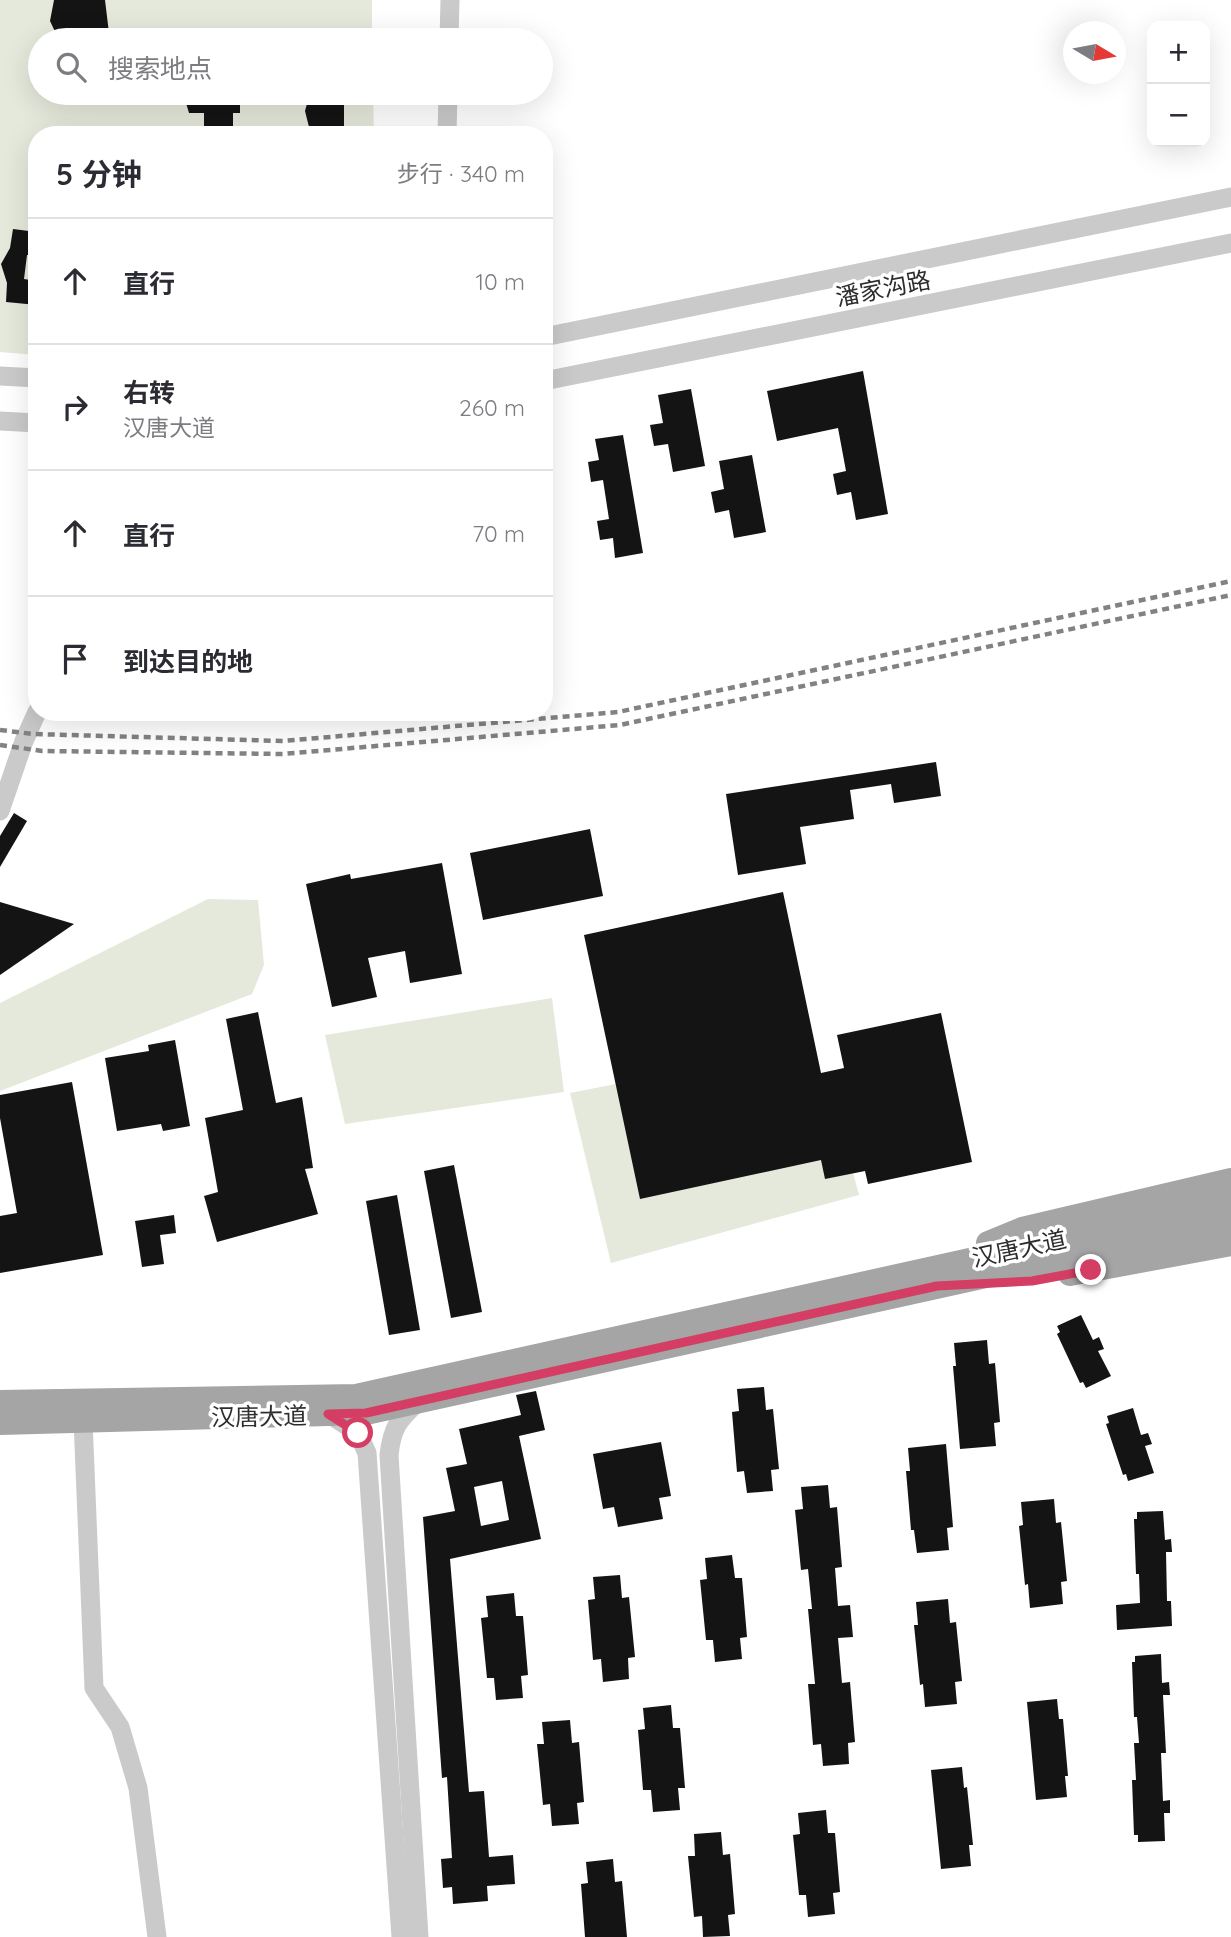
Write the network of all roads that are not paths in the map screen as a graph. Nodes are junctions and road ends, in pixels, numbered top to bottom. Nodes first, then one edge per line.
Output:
1 (450, 0) edge
2 (449, 28) edge
3 (448, 105) edge
4 (447, 126) edge
5 (1230, 198) edge
6 (1231, 243) edge
7 (553, 335) edge
8 (0, 376) edge
9 (28, 378) edge
10 (553, 379) edge
11 (0, 421) edge
12 (28, 423) edge
13 (33, 721) edge
14 (0, 811) edge
15 (1231, 1180) edge
16 (1231, 1202) edge
17 (1231, 1222) edge
18 (1130, 1235) junction
19 (1231, 1244) edge
20 (934, 1277) junction
21 (0, 1402) edge
22 (418, 1402) junction
23 (328, 1414) junction
24 (83, 1420) junction
25 (0, 1423) edge
26 (157, 1937) edge
27 (401, 1937) edge
28 (419, 1937) edge

1 - 2 street
3 - 4 street
5 - 7 street, 潘家沟路
6 - 10 street, 潘家沟路
8 - 9 street
11 - 12 street
13 - 14 street
15 - 20 main road
16 - 18 main road
17 - 18 main road
18 - 20 main road, 汉唐大道
19 - 20 main road
20 - 21 main road, 汉唐大道
20 - 22 main road, 汉唐大道
22 - 23 main road, 汉唐大道
22 - 28 street
23 - 24 main road, 汉唐大道
23 - 27 street
24 - 25 main road, 汉唐大道
24 - 26 street

